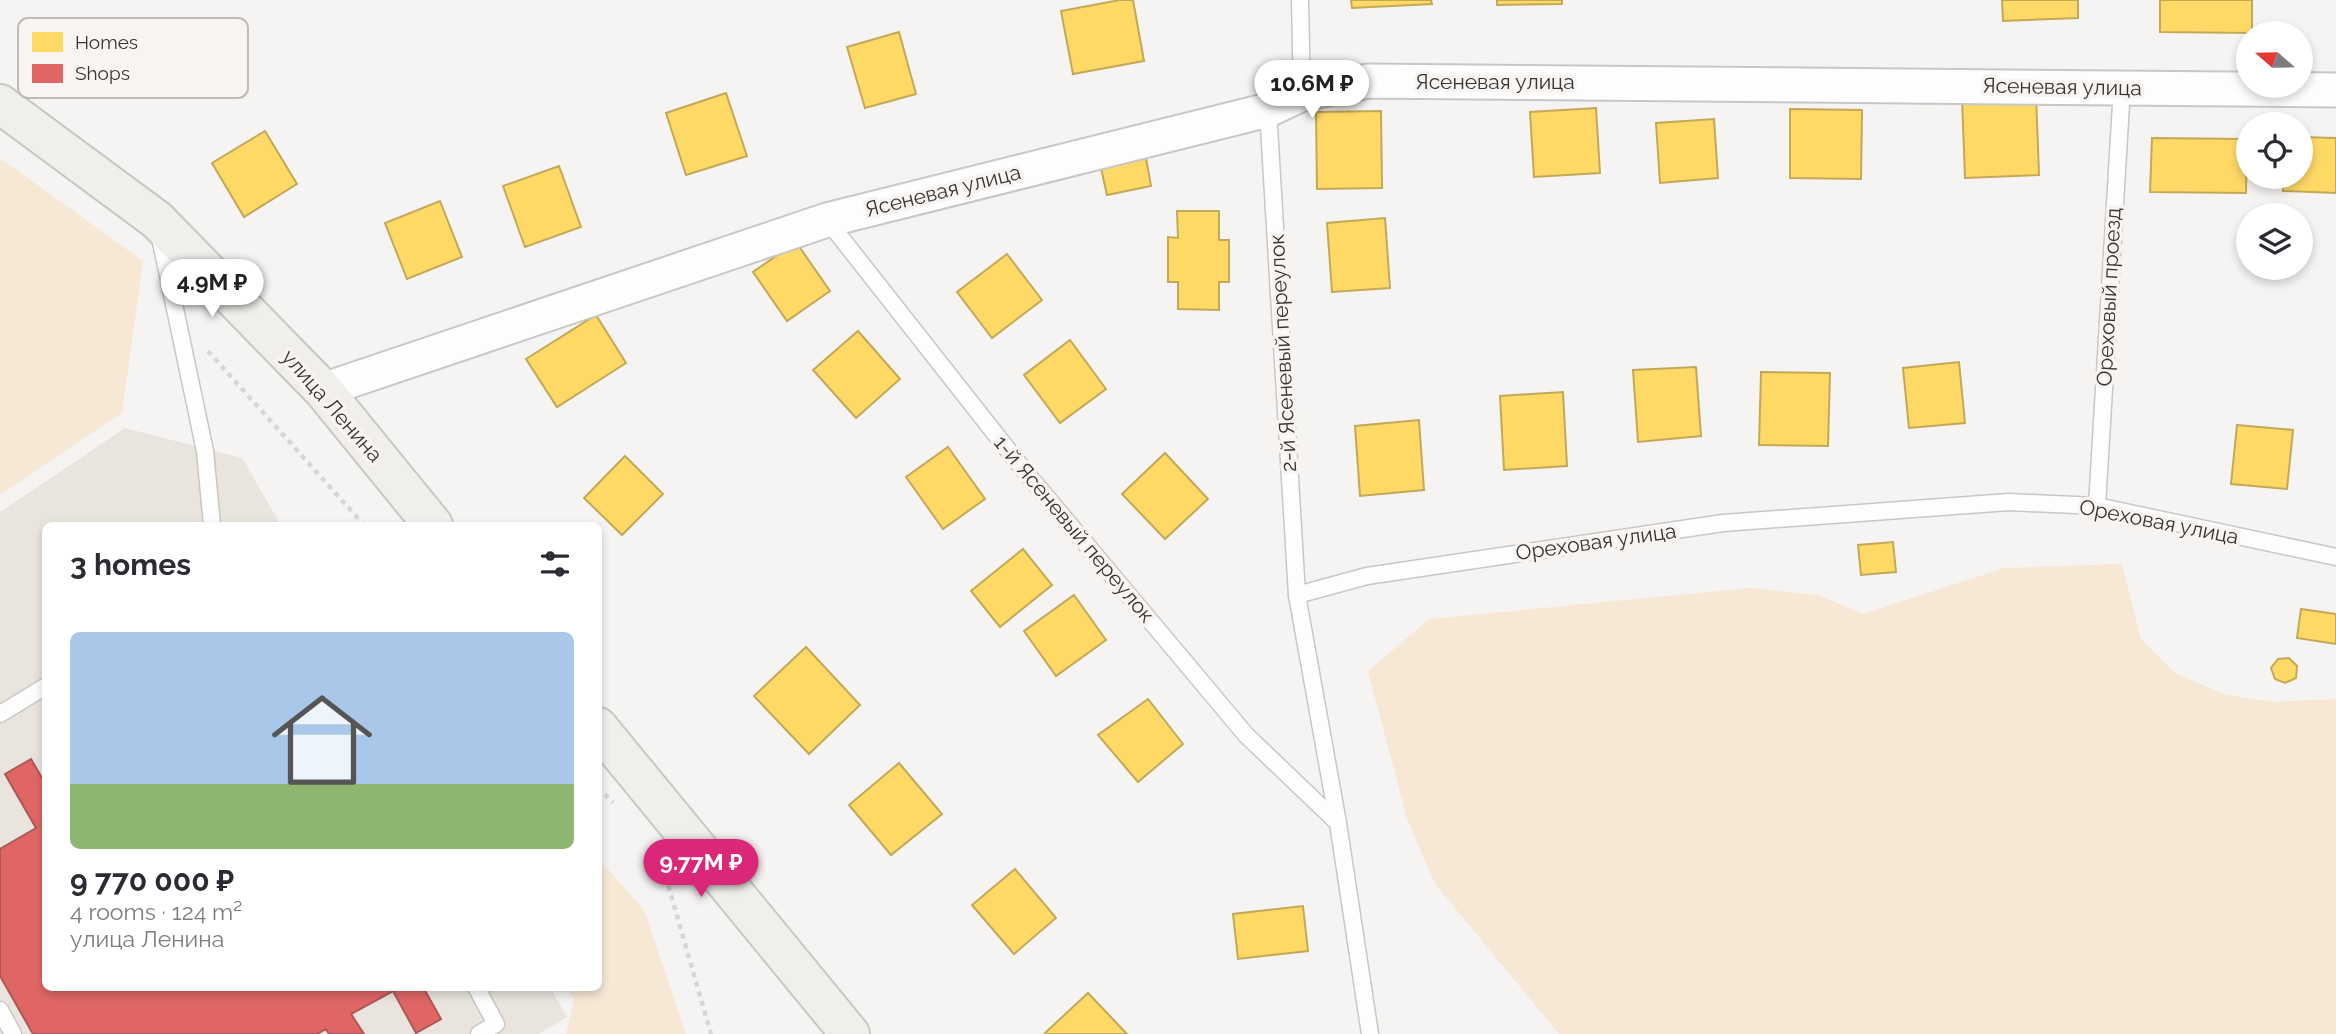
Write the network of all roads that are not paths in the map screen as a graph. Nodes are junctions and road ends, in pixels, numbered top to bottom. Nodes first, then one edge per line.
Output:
1 (1300, 0) edge
2 (2122, 87) junction
3 (2336, 90) edge
4 (1302, 94) junction
5 (0, 104) edge
6 (1268, 110) junction
7 (157, 220) junction
8 (827, 220) junction
9 (323, 390) junction
10 (2097, 506) junction
11 (212, 522) edge
12 (431, 522) edge
13 (2336, 557) edge
14 (1297, 595) junction
15 (42, 688) edge
16 (0, 714) edge
17 (602, 732) edge
18 (1338, 823) junction
19 (478, 991) edge
20 (0, 1010) edge
21 (13, 1034) edge
22 (479, 1034) edge
23 (850, 1034) edge
24 (1370, 1034) edge

1 - 4 lane
2 - 3 street, Ясеневая улица
2 - 4 street, Ясеневая улица
2 - 10 lane, Ореховый проезд
4 - 6 street, Ясеневая улица
5 - 7 main road, улица Ленина
6 - 8 street, Ясеневая улица
6 - 14 lane, 2-й Ясеневый переулок
7 - 9 main road, улица Ленина
7 - 11 lane
8 - 9 street, Ясеневая улица
8 - 18 lane, 1-й Ясеневый переулок
9 - 12 main road, улица Ленина
10 - 13 lane, Ореховая улица
10 - 14 lane, Ореховая улица
14 - 18 lane
15 - 16 lane
17 - 23 main road
18 - 24 lane
19 - 22 lane
20 - 21 lane

